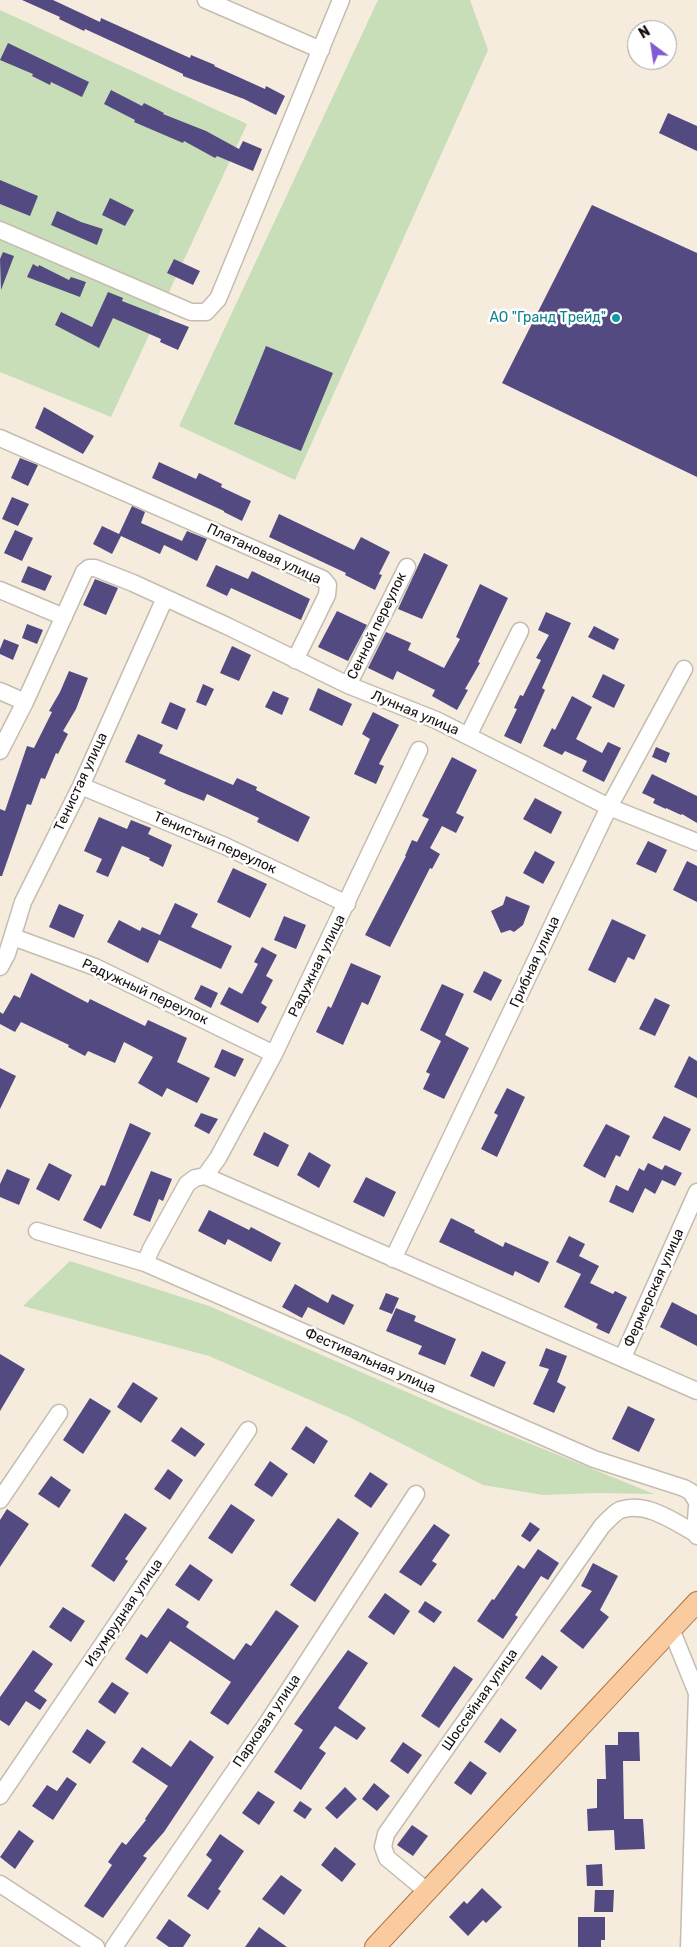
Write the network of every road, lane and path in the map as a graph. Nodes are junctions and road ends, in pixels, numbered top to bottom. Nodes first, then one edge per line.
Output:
1 (206, 0) edge
2 (341, 0) edge
3 (320, 50) junction
4 (0, 230) edge
5 (0, 438) edge
6 (406, 567) dead end
7 (0, 590) edge
8 (166, 598) junction
9 (64, 617) junction
10 (520, 631) dead end
11 (295, 660) junction
12 (684, 669) dead end
13 (348, 685) junction
14 (0, 691) edge
15 (25, 702) junction
16 (468, 736) junction
17 (419, 750) dead end
18 (0, 751) edge
19 (81, 786) junction
20 (609, 807) junction
21 (697, 842) edge
22 (347, 904) junction
23 (13, 937) junction
24 (0, 967) edge
25 (274, 1054) junction
26 (206, 1176) junction
27 (697, 1192) edge
28 (37, 1231) dead end
29 (393, 1259) junction
30 (145, 1263) junction
31 (623, 1357) junction
32 (697, 1391) edge
33 (59, 1413) dead end
34 (248, 1430) dead end
35 (416, 1494) dead end
36 (0, 1500) edge
37 (697, 1502) edge
38 (697, 1507) edge
39 (696, 1535) edge
40 (697, 1602) edge
41 (671, 1629) junction
42 (0, 1796) edge
43 (0, 1884) edge
44 (428, 1892) junction
45 (96, 1947) edge
46 (114, 1947) edge
47 (375, 1947) edge
48 (689, 1947) edge

1 - 3 street
2 - 3 street
3 - 4 street
5 - 11 street, Платановая улица
6 - 13 street, Сенной переулок
7 - 9 street
8 - 9 street, Лунная улица
8 - 11 street, Лунная улица
8 - 19 street, Тенистая улица
9 - 15 street
10 - 16 street
11 - 13 street, Лунная улица
12 - 20 street, Грибная улица
13 - 16 street, Лунная улица
14 - 15 street
15 - 18 street
16 - 20 street, Лунная улица
17 - 22 street, Радужная улица
19 - 22 street, Тенистый переулок
19 - 23 street, Тенистая улица
20 - 21 street, Лунная улица
20 - 29 street, Грибная улица
22 - 25 street, Радужная улица
23 - 24 street, Тенистая улица
23 - 25 street, Радужный переулок
25 - 26 street, Радужная улица
26 - 29 street
26 - 30 street
27 - 31 street, Фермерская улица
28 - 30 street, Фестивальная улица
29 - 31 street
30 - 37 street, Фестивальная улица
31 - 32 street
33 - 36 street
34 - 42 street, Изумрудная улица
35 - 46 street, Парковая улица
38 - 39 street
39 - 44 street, Шоссейная улица
40 - 41 main road
41 - 44 main road
41 - 48 street
43 - 45 street
44 - 47 main road

